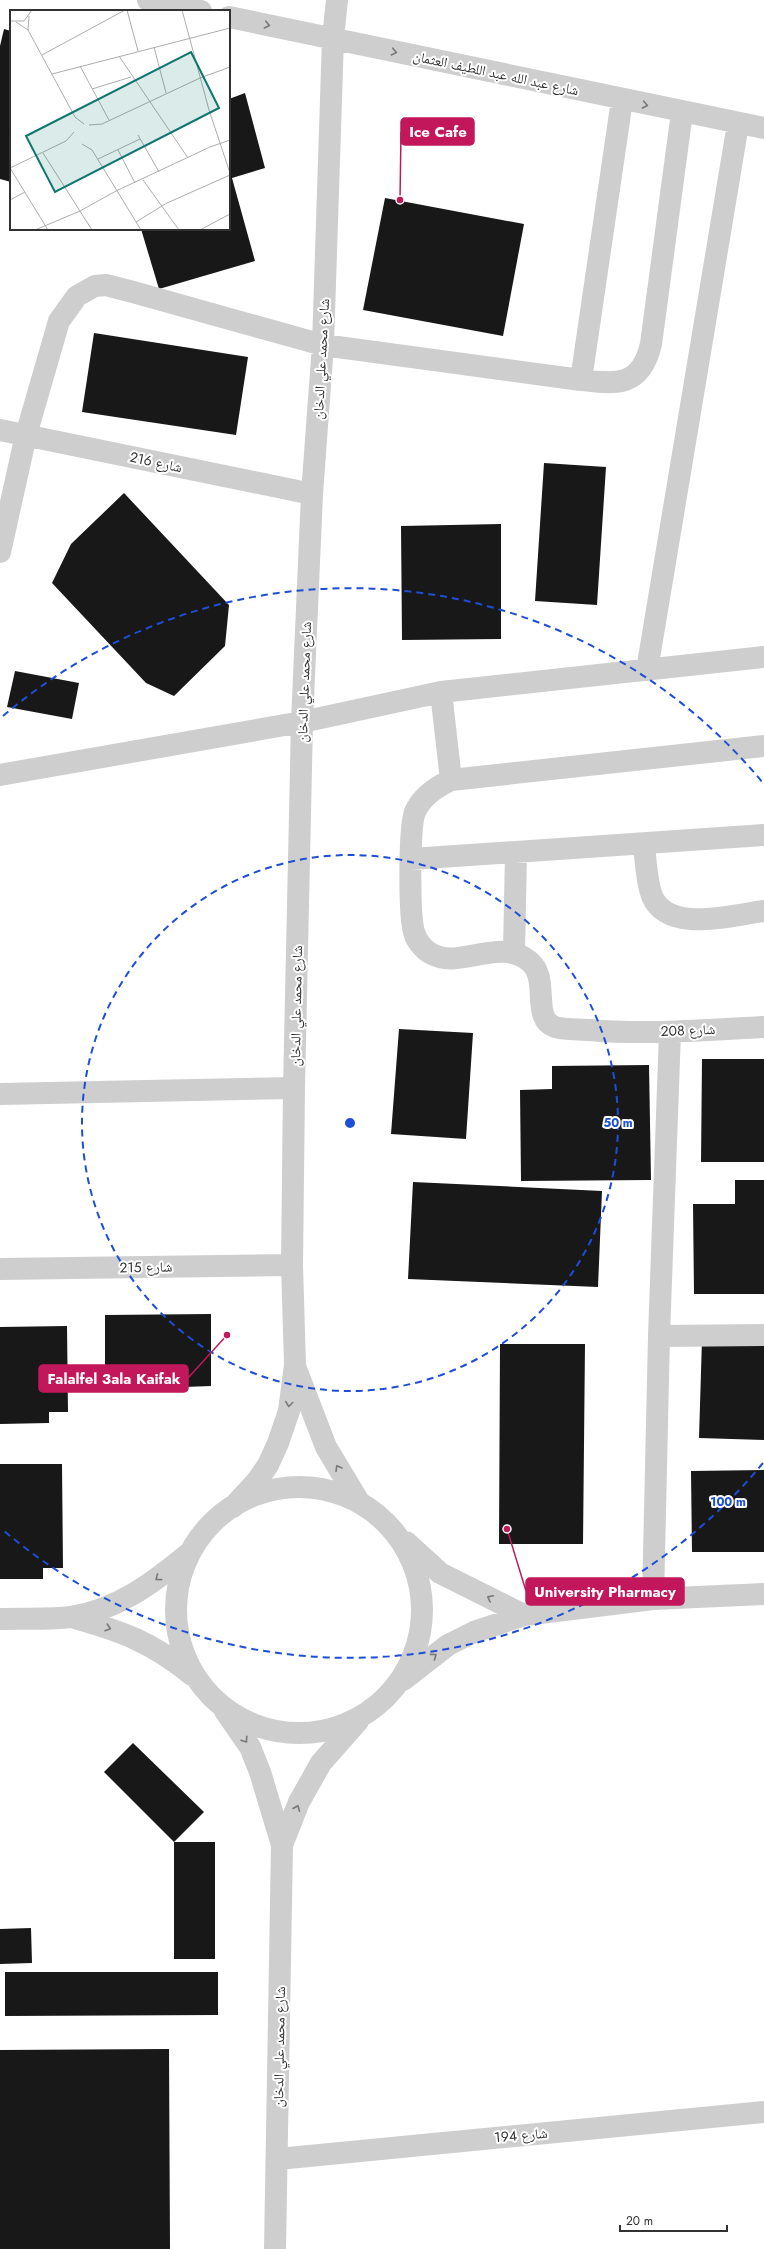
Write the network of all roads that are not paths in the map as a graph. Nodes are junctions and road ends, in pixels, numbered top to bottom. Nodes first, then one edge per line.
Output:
1 (148, 0) edge
2 (337, 0) edge
3 (196, 10) edge
4 (230, 17) edge
5 (333, 38) junction
6 (622, 100) junction
7 (682, 112) junction
8 (738, 124) junction
9 (764, 128) edge
10 (324, 345) junction
11 (581, 380) junction
12 (0, 430) edge
13 (26, 435) junction
14 (312, 494) junction
15 (0, 552) edge
16 (764, 657) edge
17 (647, 670) junction
18 (441, 692) junction
19 (302, 722) junction
20 (764, 746) edge
21 (0, 775) edge
22 (451, 780) junction
23 (764, 835) edge
24 (644, 844) junction
25 (516, 852) junction
26 (411, 859) junction
27 (764, 910) edge
28 (514, 952) junction
29 (764, 1028) edge
30 (670, 1032) junction
31 (294, 1088) junction
32 (0, 1094) edge
33 (292, 1265) junction
34 (0, 1269) edge
35 (764, 1335) edge
36 (659, 1336) junction
37 (295, 1365) junction
38 (359, 1502) junction
39 (233, 1507) junction
40 (388, 1523) junction
41 (188, 1554) junction
42 (764, 1594) edge
43 (653, 1599) junction
44 (524, 1615) junction
45 (70, 1617) junction
46 (0, 1619) edge
47 (194, 1676) junction
48 (393, 1689) junction
49 (222, 1708) junction
50 (366, 1713) junction
51 (282, 1844) junction
52 (764, 2112) edge
53 (278, 2159) junction
54 (275, 2249) edge

1 - 3 street
2 - 5 street, شارع محمد علي الدخان
4 -> 5 street, شارع عبد الله عبد اللطيف العثمان
5 -> 6 street, شارع عبد الله عبد اللطيف العثمان
5 - 10 street, شارع محمد علي الدخان
6 -> 7 street, شارع عبد الله عبد اللطيف العثمان
6 - 11 street
7 - 8 street, شارع عبد الله عبد اللطيف العثمان
7 - 11 street
8 - 9 street, شارع عبد الله عبد اللطيف العثمان
8 - 17 street
10 - 11 street
10 - 13 street
10 - 14 street, شارع محمد علي الدخان
12 - 13 street, شارع 216
13 - 14 street, شارع 216
13 - 15 street
14 - 19 street, شارع محمد علي الدخان
16 - 17 street
17 - 18 street
18 - 19 street
18 - 22 street
19 - 21 street
19 - 31 street, شارع محمد علي الدخان
20 - 22 street
22 - 26 street
23 - 24 street
24 - 25 street
24 - 27 street
25 - 26 street
25 - 28 street
26 - 28 street
28 - 30 street, شارع 208
29 - 30 street, شارع 208
30 - 36 street
31 - 32 street
31 - 33 street, شارع محمد علي الدخان
33 - 34 street, شارع 215
33 - 37 street, شارع محمد علي الدخان
35 - 36 street
36 - 43 street
38 -> 37 street, شارع محمد علي الدخان
37 -> 39 street, شارع محمد علي الدخان
38 - 39 street
38 - 40 street
39 - 41 street
44 -> 40 street
40 - 48 street
41 -> 45 street
41 - 47 street
42 - 43 street
43 - 44 street
48 -> 44 street
45 - 46 street
45 -> 47 street
47 - 49 street, شارع محمد علي الدخان
48 - 50 street
49 - 50 street
49 -> 51 street, شارع محمد علي الدخان
51 -> 50 street, شارع محمد علي الدخان
51 - 53 street, شارع محمد علي الدخان
52 - 53 street, شارع 194
53 - 54 street, شارع محمد علي الدخان

